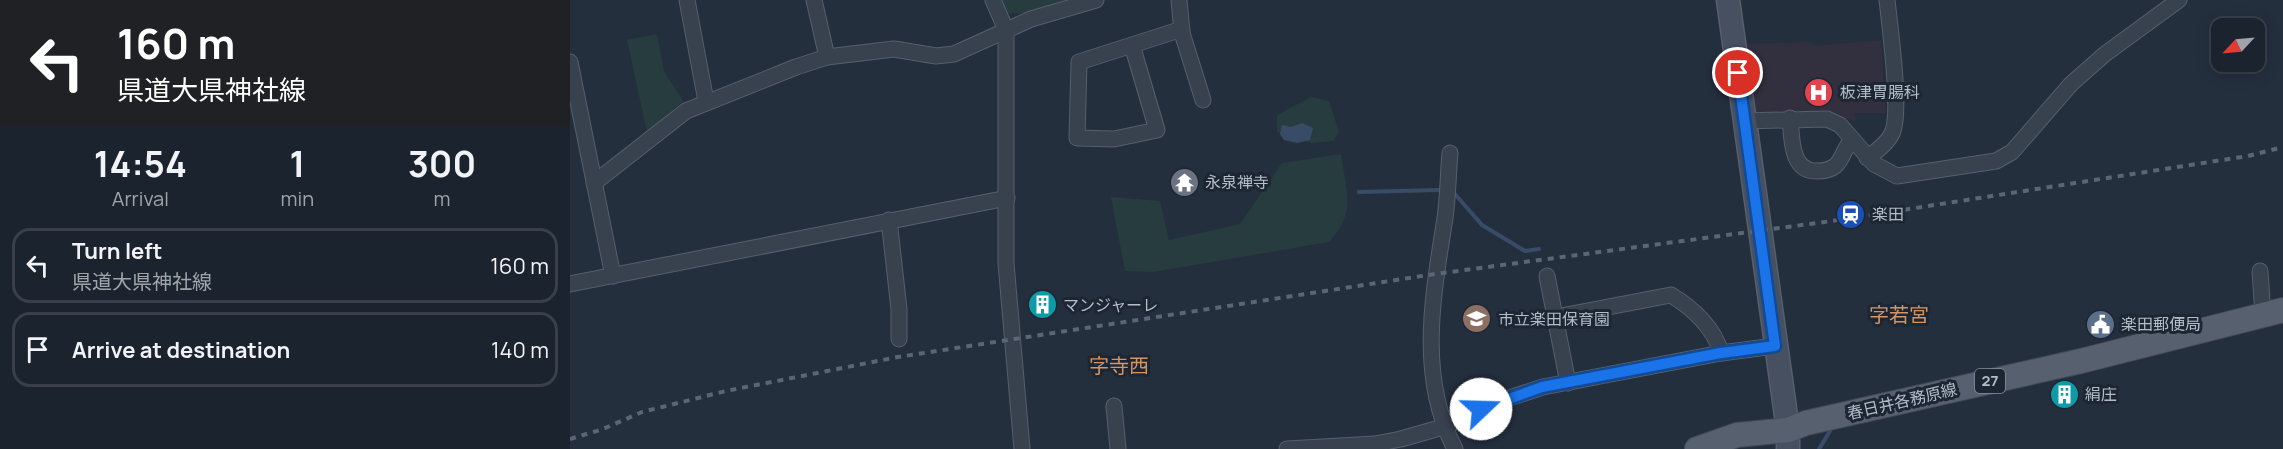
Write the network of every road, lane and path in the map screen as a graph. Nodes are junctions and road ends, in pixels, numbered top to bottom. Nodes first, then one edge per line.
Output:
1 (687, 0) edge
2 (813, 0) edge
3 (993, 0) edge
4 (1096, 0) edge
5 (1179, 0) edge
6 (1728, 0) edge
7 (1887, 0) edge
8 (2179, 0) edge
9 (1182, 28) junction
10 (1006, 30) junction
11 (1132, 45) junction
12 (827, 57) junction
13 (570, 62) edge
14 (1203, 100) dead end
15 (706, 101) junction
16 (1790, 118) junction
17 (1743, 121) junction
18 (1853, 140) junction
19 (1450, 153) dead end
20 (1868, 158) junction
21 (594, 183) junction
22 (1007, 198) junction
23 (889, 220) junction
24 (2260, 271) dead end
25 (613, 276) junction
26 (1547, 276) dead end
27 (570, 284) edge
28 (2273, 312) edge
29 (1556, 317) junction
30 (899, 339) dead end
31 (1775, 346) junction
32 (1721, 353) junction
33 (1569, 382) junction
34 (1114, 406) dead end
35 (1443, 427) junction
36 (1788, 439) edge
37 (1022, 449) edge
38 (1118, 449) edge
39 (1287, 449) edge
40 (1455, 449) edge
41 (1697, 449) edge

1 - 15 street
2 - 12 street
3 - 10 street
4 - 10 street
5 - 9 street
6 - 17 main road
7 - 20 street
8 - 20 street
9 - 11 street
9 - 14 street
10 - 12 street
10 - 22 street
11 - 11 street
12 - 15 street
13 - 21 street
15 - 21 street
16 - 17 street
16 - 18 street
16 - 18 street
17 - 31 main road
18 - 20 street
19 - 35 street
21 - 25 street
22 - 23 street
22 - 37 street
23 - 25 street
23 - 30 street
24 - 28 street
25 - 27 street
26 - 29 street
28 - 36 main road, 春日井各務原線 / 27
29 - 32 street
29 - 33 street
31 - 32 street
31 - 36 main road
32 - 33 street
33 - 35 street
34 - 38 street
35 - 39 street
35 - 40 street
36 - 41 main road, 春日井各務原線 / 27

